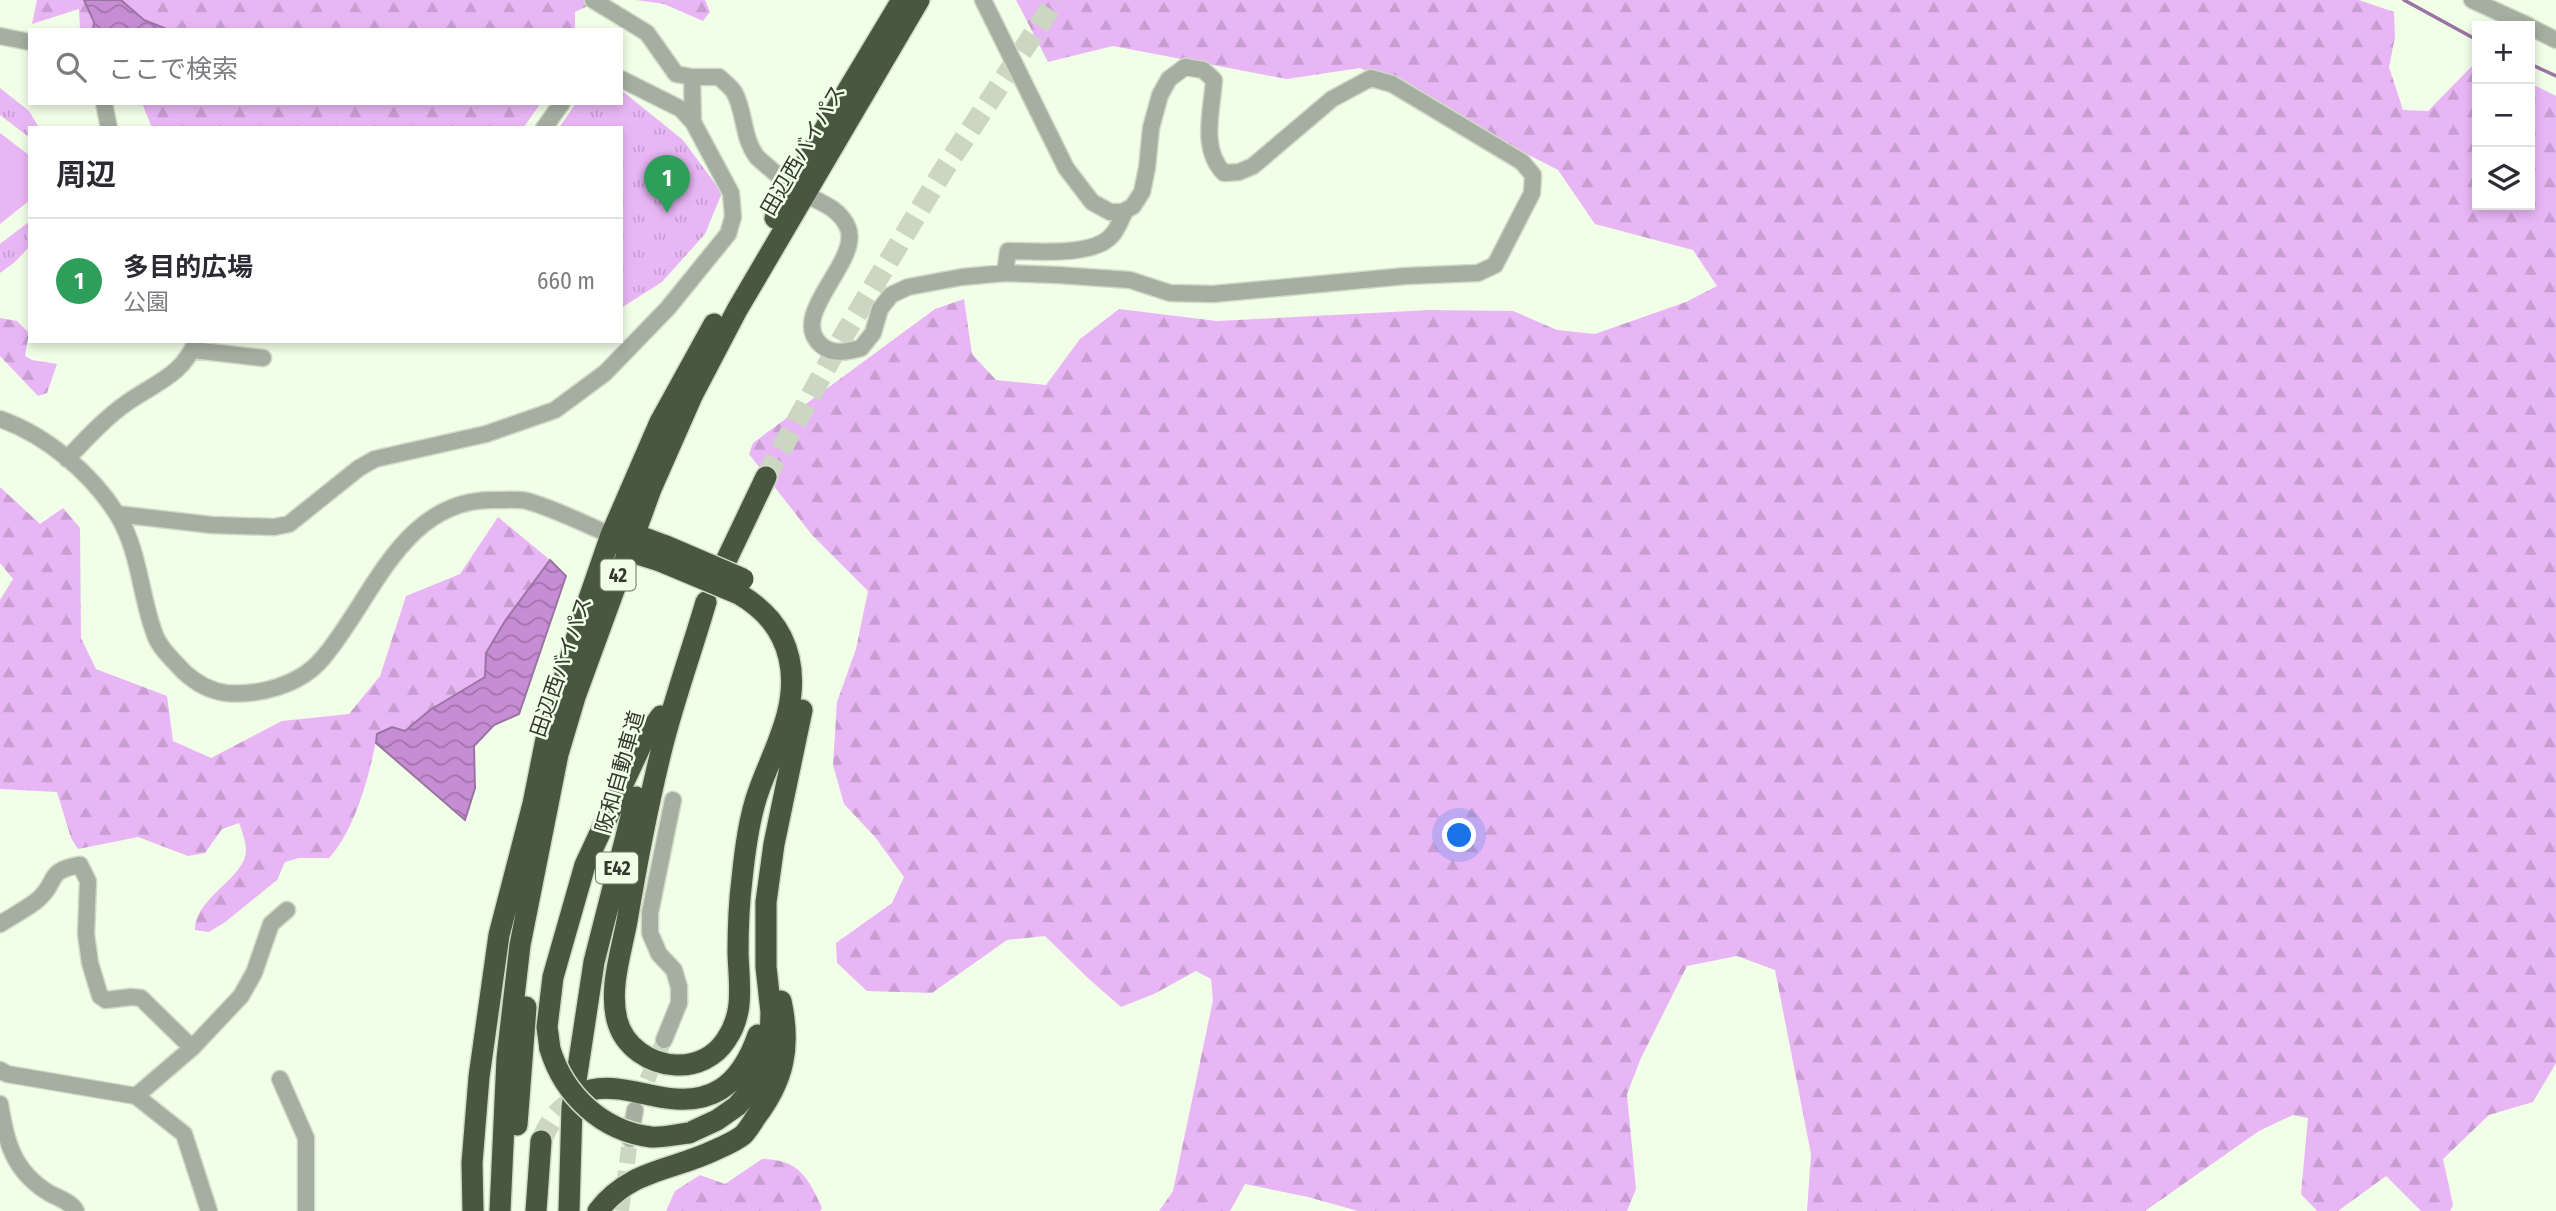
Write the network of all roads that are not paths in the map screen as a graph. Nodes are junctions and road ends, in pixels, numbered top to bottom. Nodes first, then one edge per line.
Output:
1 (593, 0) edge
2 (902, 0) edge
3 (919, 0) edge
4 (983, 0) edge
5 (2472, 0) edge
6 (2516, 21) edge
7 (2535, 30) edge
8 (0, 36) edge
9 (2556, 40) edge
10 (28, 42) edge
11 (692, 77) junction
12 (623, 80) edge
13 (103, 105) edge
14 (561, 105) edge
15 (693, 122) junction
16 (109, 126) edge
17 (545, 126) edge
18 (799, 191) junction
19 (1125, 210) junction
20 (1005, 274) junction
21 (194, 346) edge
22 (262, 358) dead end
23 (0, 419) edge
24 (67, 458) junction
25 (765, 477) tunnel mouth
26 (117, 514) junction
27 (611, 535) junction
28 (631, 542) junction
29 (741, 586) junction
30 (706, 603) junction
31 (661, 716) junction
32 (771, 762) junction
33 (673, 800) dead end
34 (533, 804) junction
35 (541, 831) junction
36 (287, 910) dead end
37 (0, 924) edge
38 (767, 927) junction
39 (664, 1040) tunnel mouth
40 (192, 1048) junction
41 (0, 1070) edge
42 (280, 1079) dead end
43 (582, 1094) junction
44 (136, 1096) junction
45 (0, 1104) edge
46 (635, 1110) tunnel mouth
47 (630, 1139) tunnel mouth
48 (541, 1141) tunnel mouth
49 (76, 1211) edge
50 (209, 1211) edge
51 (306, 1211) edge
52 (473, 1211) edge
53 (488, 1211) edge
54 (500, 1211) edge
55 (513, 1211) edge
56 (536, 1211) edge
57 (569, 1211) edge
58 (598, 1211) edge

1 - 11 street
2 - 18 highway, 田辺西バイパス / 42
3 - 18 highway, 田辺西バイパス / 42
4 - 19 street
5 - 6 street
7 - 9 street
8 - 10 street
11 - 15 street
11 - 18 street
12 - 15 street
13 - 16 street
14 - 17 street
15 - 26 street
18 - 20 street
18 - 27 highway, 田辺西バイパス / 42
18 - 28 highway, 田辺西バイパス / 42
19 - 20 street
19 - 20 street
21 - 22 street
21 - 24 street
23 - 24 street
24 - 26 street
25 - 30 highway, 阪和自動車道 / E42
26 - 27 street
27 - 28 highway
27 - 34 highway, 田辺西バイパス / 42
28 - 29 highway, bridge
28 - 35 highway, 田辺西バイパス / 42
29 - 32 highway
29 - 38 highway
30 - 31 highway, 阪和自動車道 / E42
30 - 32 highway
31 - 38 highway, bridge
31 - 43 highway, 阪和自動車道 / E42
32 - 43 highway
33 - 39 street
34 - 52 highway, 42
34 - 53 highway, 田辺西バイパス / 42
35 - 54 highway, 田辺西バイパス / 42
35 - 55 highway, 42
36 - 40 street
37 - 40 street
38 - 58 highway
40 - 44 street
41 - 44 street
42 - 51 street
43 - 57 highway, E42
44 - 50 street
45 - 49 street
46 - 47 street
48 - 56 highway

